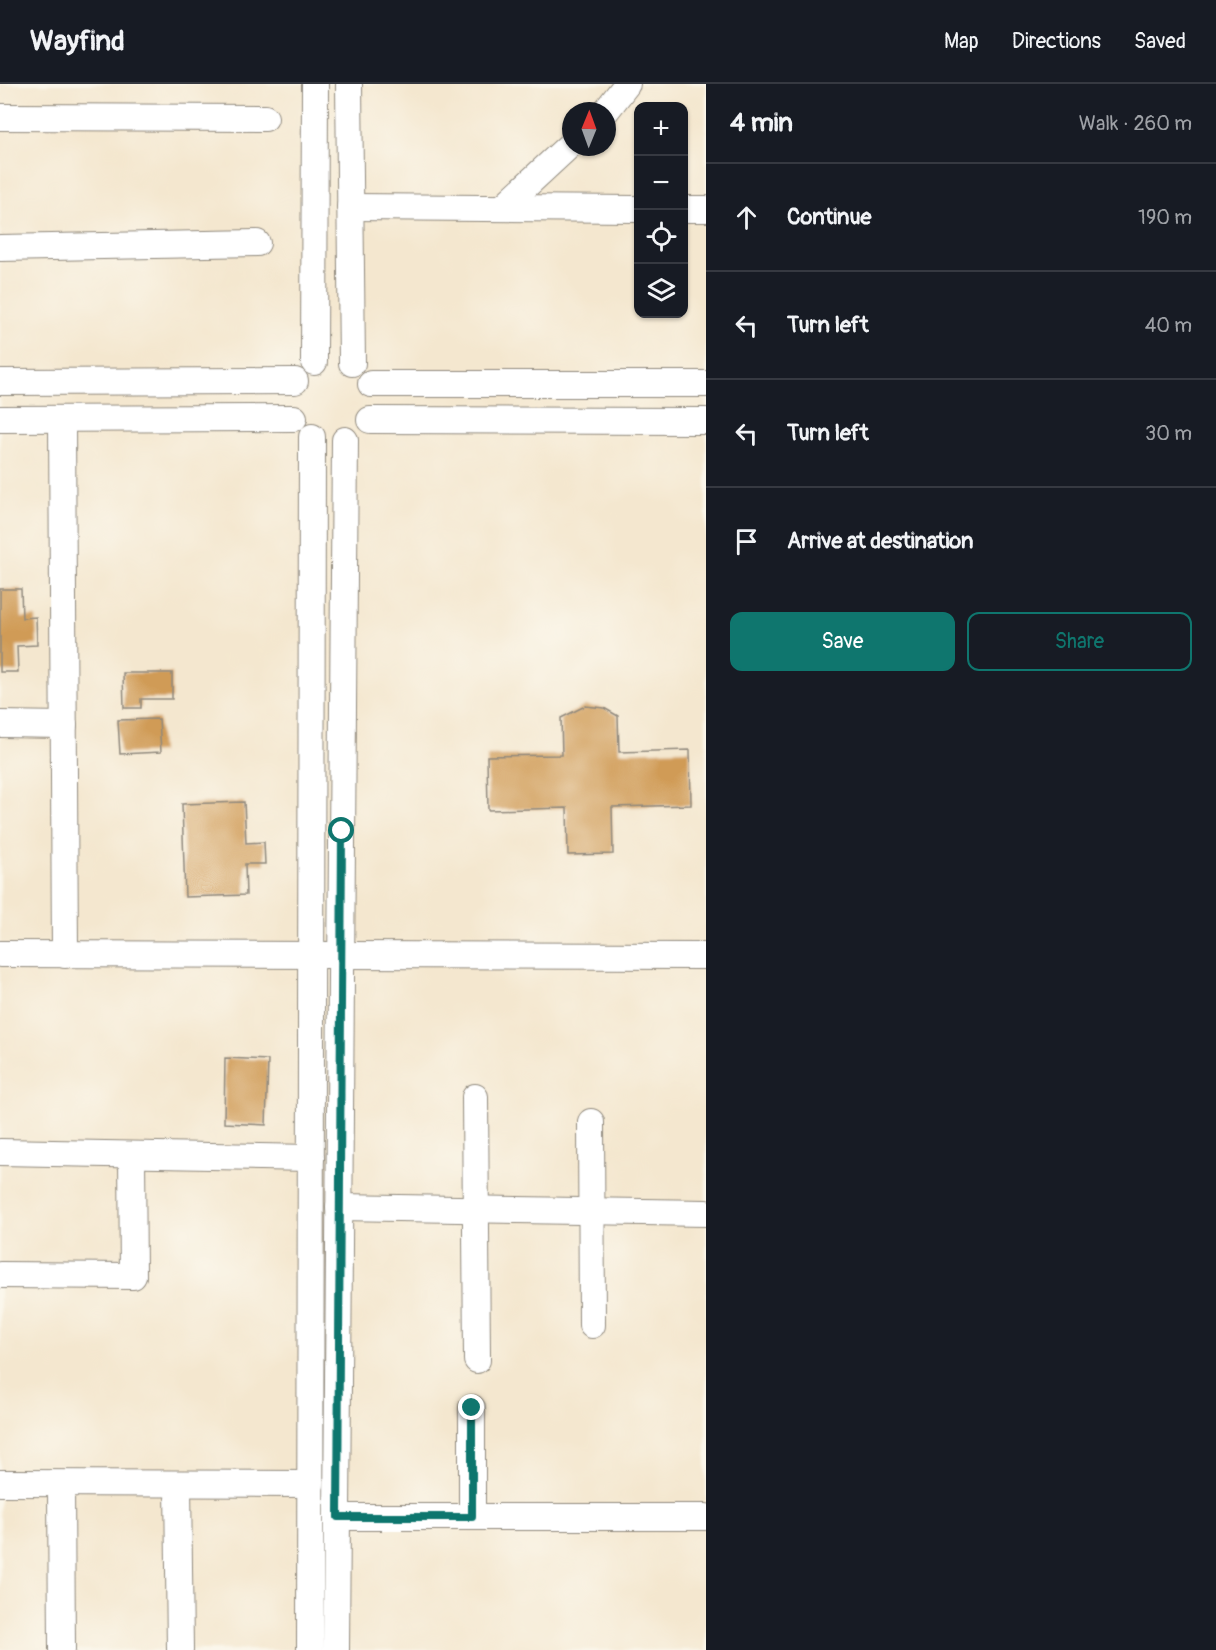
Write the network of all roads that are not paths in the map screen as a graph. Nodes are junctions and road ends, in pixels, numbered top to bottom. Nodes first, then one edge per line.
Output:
1 (315, 84) edge
2 (349, 84) edge
3 (627, 84) edge
4 (613, 102) edge
5 (0, 117) edge
6 (265, 118) dead end
7 (562, 152) edge
8 (350, 207) junction
9 (502, 208) junction
10 (634, 209) edge
11 (688, 209) edge
12 (706, 209) edge
13 (257, 243) dead end
14 (0, 248) edge
15 (314, 362) junction
16 (352, 363) junction
17 (295, 381) junction
18 (0, 382) edge
19 (371, 384) junction
20 (706, 384) edge
21 (0, 418) edge
22 (62, 418) junction
23 (294, 418) junction
24 (370, 420) junction
25 (706, 421) edge
26 (312, 438) junction
27 (345, 441) junction
28 (0, 724) edge
29 (64, 725) junction
30 (0, 954) edge
31 (65, 955) junction
32 (341, 955) junction
33 (312, 956) junction
34 (706, 956) edge
35 (475, 1096) dead end
36 (591, 1122) dead end
37 (0, 1152) edge
38 (132, 1155) junction
39 (311, 1158) junction
40 (339, 1208) junction
41 (476, 1210) junction
42 (591, 1211) junction
43 (706, 1214) edge
44 (0, 1275) edge
45 (592, 1325) dead end
46 (477, 1360) dead end
47 (472, 1408) dead end
48 (0, 1483) edge
49 (61, 1484) junction
50 (178, 1484) junction
51 (311, 1484) junction
52 (338, 1517) junction
53 (472, 1517) junction
54 (706, 1517) edge
55 (62, 1650) edge
56 (180, 1650) edge
57 (310, 1650) edge
58 (336, 1650) edge

1 - 15 street
2 - 8 street
3 - 4 street
5 - 6 street
7 - 9 street
8 - 9 street
8 - 16 street
9 - 10 street
11 - 12 street
13 - 14 street
15 - 16 street
15 - 17 street
16 - 19 street
17 - 18 street
17 - 23 street
19 - 20 street
19 - 24 street
21 - 22 street
22 - 23 street
22 - 29 street
23 - 26 street
24 - 25 street
24 - 27 street
26 - 27 street
26 - 33 street
27 - 32 street
28 - 29 street
29 - 31 street
30 - 31 street
31 - 33 street
32 - 33 street
32 - 34 street
32 - 40 street
33 - 39 street
35 - 41 street
36 - 42 street
37 - 38 street
38 - 39 street
38 - 44 street
39 - 51 street
40 - 41 street
40 - 52 street
41 - 42 street
41 - 46 street
42 - 43 street
42 - 45 street
47 - 53 street
48 - 49 street
49 - 50 street
49 - 55 street
50 - 51 street
50 - 56 street
51 - 57 street
52 - 53 street
52 - 58 street
53 - 54 street

